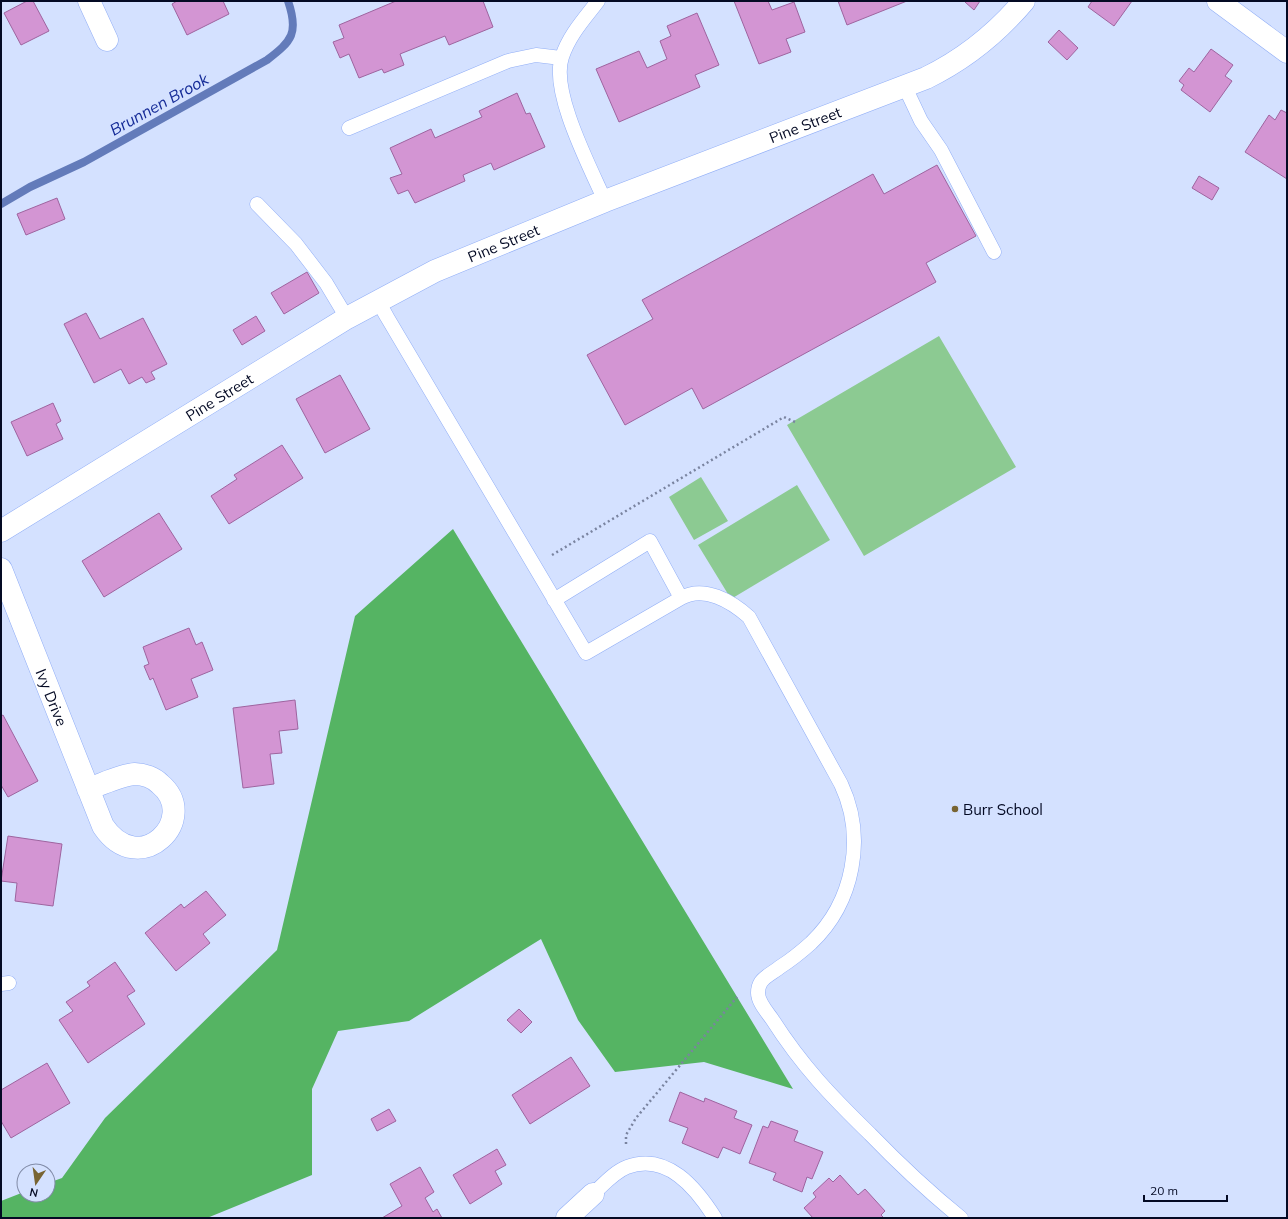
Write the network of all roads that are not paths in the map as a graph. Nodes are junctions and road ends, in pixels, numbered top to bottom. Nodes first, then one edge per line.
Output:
1 (89, 1) edge
2 (598, 1) edge
3 (1024, 1) edge
4 (1218, 1) edge
5 (107, 40) dead end
6 (1287, 52) edge
7 (561, 58) junction
8 (906, 88) junction
9 (349, 128) dead end
10 (604, 201) junction
11 (257, 204) dead end
12 (994, 252) dead end
13 (378, 301) junction
14 (347, 318) junction
15 (1, 531) edge
16 (1, 569) edge
17 (681, 598) junction
18 (554, 600) junction
19 (88, 789) junction
20 (593, 1194) joint
21 (567, 1218) edge
22 (715, 1218) edge
23 (961, 1218) edge

1 - 5 street
2 - 7 lane
3 - 8 street, Pine Street
4 - 6 street
7 - 9 lane
7 - 10 lane
8 - 10 street, Pine Street
8 - 12 lane
10 - 13 street, Pine Street
11 - 14 lane
13 - 14 street, Pine Street
13 - 18 lane
14 - 15 street, Pine Street
16 - 19 street, Ivy Drive
17 - 18 lane
17 - 18 lane
17 - 23 lane
19 - 19 street, Ivy Drive
20 - 21 street
20 - 22 lane

